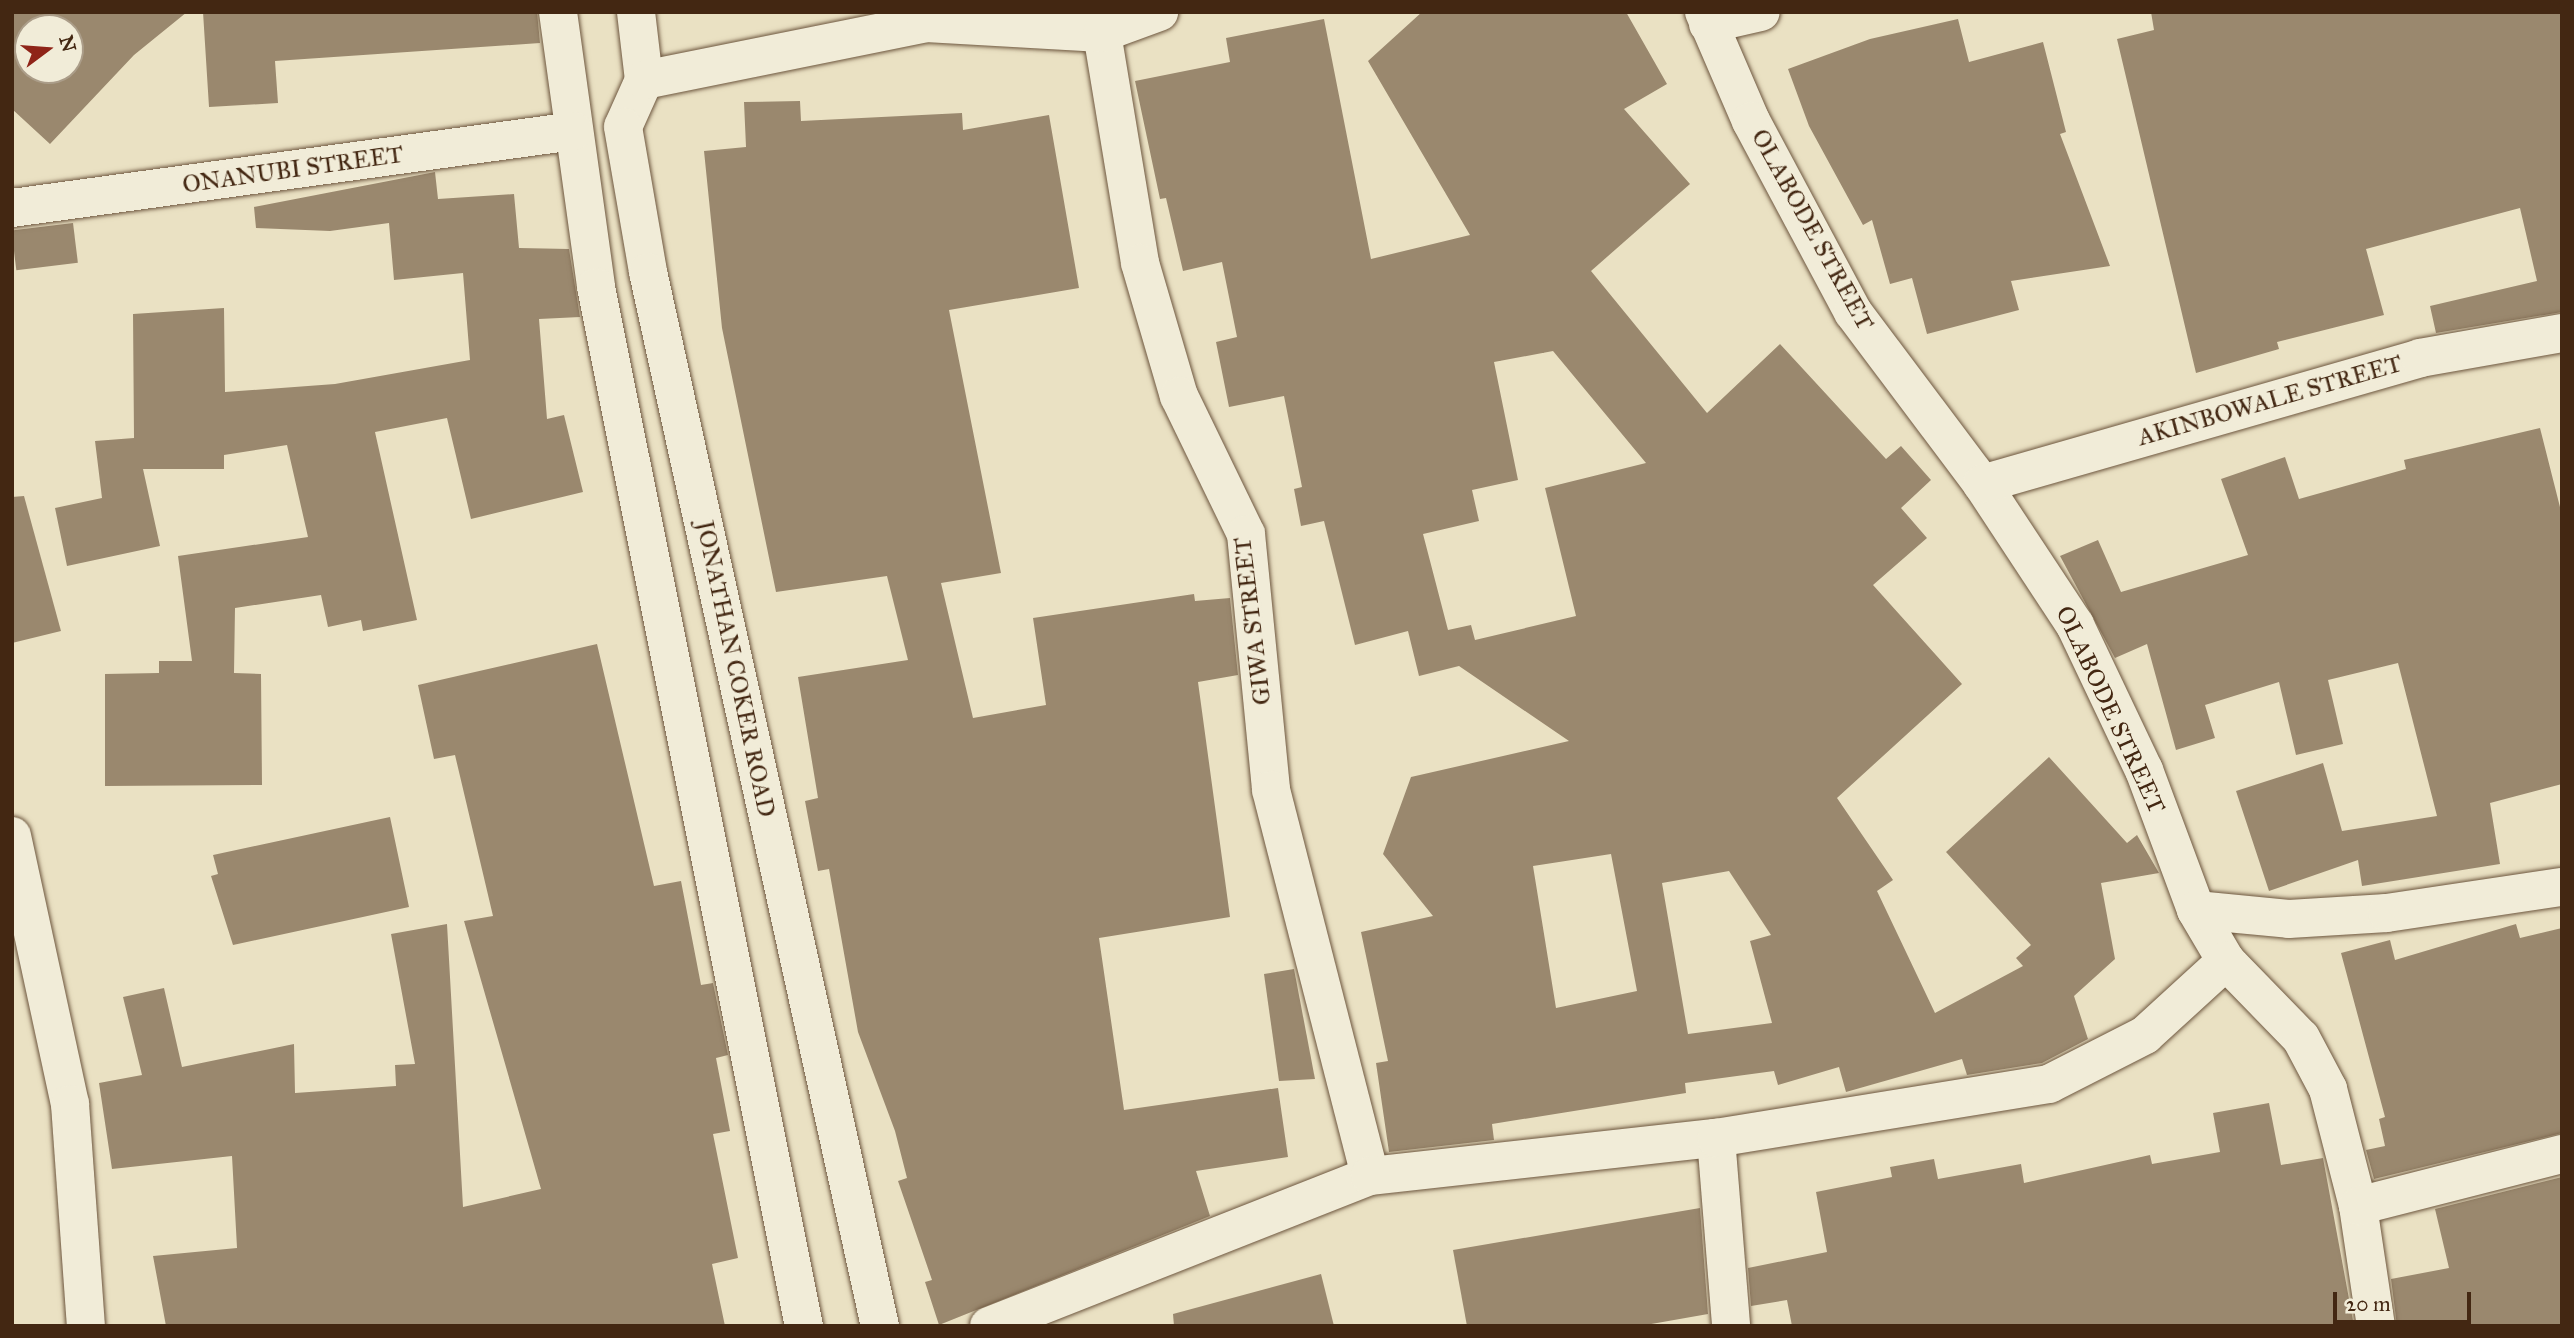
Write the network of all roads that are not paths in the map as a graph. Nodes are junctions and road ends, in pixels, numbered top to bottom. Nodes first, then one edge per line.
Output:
1 (558, 12) edge
2 (636, 12) edge
3 (1159, 12) edge
4 (1761, 12) edge
5 (1706, 18) edge
6 (1102, 33) junction
7 (644, 80) junction
8 (574, 131) junction
9 (12, 208) edge
10 (2562, 333) edge
11 (1982, 484) junction
12 (12, 836) edge
13 (2562, 887) edge
14 (2196, 910) junction
15 (2226, 961) junction
16 (1716, 1138) junction
17 (2562, 1154) edge
18 (1370, 1176) junction
19 (2358, 1206) junction
20 (86, 1326) edge
21 (804, 1326) edge
22 (880, 1326) edge
23 (989, 1326) edge
24 (1731, 1326) edge
25 (2376, 1326) edge

1 - 8 street
2 - 7 street, JONATHAN COKER ROAD
3 - 6 street
4 - 5 street
5 - 11 street, OLABODE STREET
6 - 7 street
6 - 18 street, GIWA STREET
7 - 22 street, JONATHAN COKER ROAD
8 - 9 street, ONANUBI STREET
8 - 21 street
10 - 11 street, AKINBOWALE STREET
11 - 14 street, OLABODE STREET
12 - 20 street
13 - 14 street
14 - 15 street, OLABODE STREET
15 - 16 street
15 - 19 street, OLABODE STREET
16 - 18 street
16 - 24 street
17 - 19 street
18 - 23 street
19 - 25 street, OLABODE STREET

